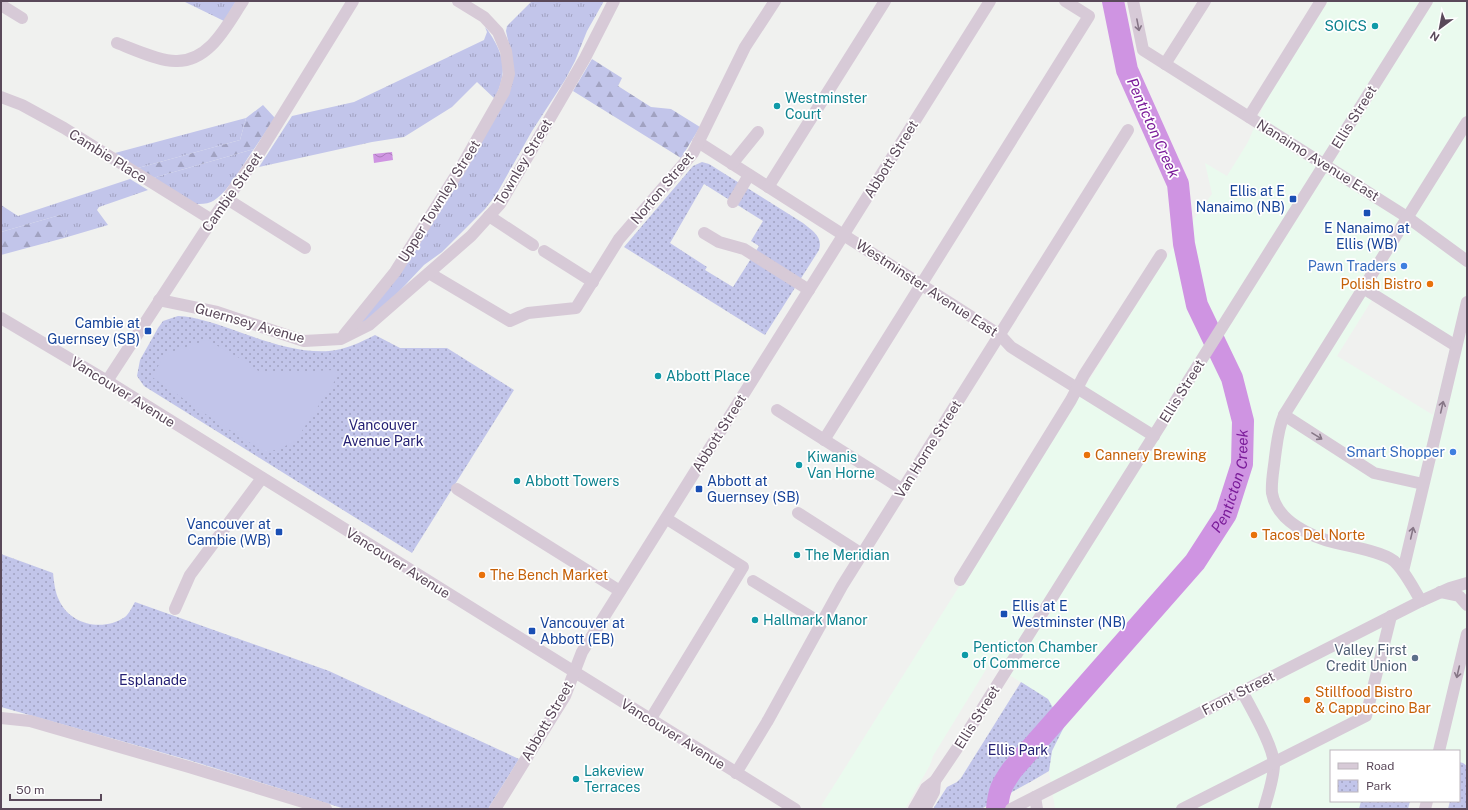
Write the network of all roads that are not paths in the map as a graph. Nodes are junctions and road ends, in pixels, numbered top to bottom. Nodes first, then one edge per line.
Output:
1 (243, 1) edge
2 (353, 1) edge
3 (458, 1) edge
4 (614, 1) edge
5 (775, 1) edge
6 (885, 1) edge
7 (990, 1) edge
8 (1065, 1) edge
9 (1133, 1) edge
10 (1205, 1) edge
11 (1322, 1) edge
12 (1427, 1) edge
13 (1, 5) edge
14 (22, 18) dead end
15 (118, 43) dead end
16 (1165, 64) junction
17 (1, 97) edge
18 (1249, 117) junction
19 (1467, 122) edge
20 (1128, 130) dead end
21 (758, 132) dead end
22 (698, 142) junction
23 (732, 164) junction
24 (1324, 164) junction
25 (749, 175) junction
26 (768, 187) junction
27 (227, 199) junction
28 (733, 202) dead end
29 (489, 216) junction
30 (1407, 217) junction
31 (212, 220) junction
32 (704, 233) dead end
33 (843, 234) junction
34 (533, 245) dead end
35 (305, 248) dead end
36 (544, 251) dead end
37 (1160, 254) dead end
38 (1467, 261) edge
39 (429, 273) junction
40 (592, 282) junction
41 (921, 284) junction
42 (1363, 288) junction
43 (809, 290) junction
44 (159, 300) junction
45 (1467, 302) edge
46 (1, 318) edge
47 (1000, 335) junction
48 (341, 339) junction
49 (1456, 346) junction
50 (107, 381) junction
51 (1077, 388) junction
52 (778, 410) dead end
53 (1284, 415) junction
54 (1154, 436) junction
55 (824, 440) junction
56 (262, 478) junction
57 (1423, 484) junction
58 (457, 489) dead end
59 (902, 489) junction
60 (798, 514) dead end
61 (666, 519) junction
62 (862, 554) junction
63 (1402, 571) junction
64 (960, 580) dead end
65 (753, 581) dead end
66 (1467, 583) edge
67 (620, 591) junction
68 (1440, 592) junction
69 (1421, 601) junction
70 (1467, 605) edge
71 (175, 609) dead end
72 (1391, 616) junction
73 (821, 623) junction
74 (1467, 634) edge
75 (574, 672) junction
76 (1242, 691) junction
77 (1, 718) edge
78 (650, 720) junction
79 (1439, 750) edge
80 (1274, 763) junction
81 (736, 773) junction
82 (935, 781) junction
83 (1035, 797) junction
84 (326, 809) edge
85 (495, 809) edge
86 (795, 809) edge
87 (914, 809) edge
88 (925, 809) edge
89 (1012, 809) edge
90 (1037, 809) edge
91 (1182, 809) edge
92 (1264, 809) edge

1 - 15 street
2 - 27 street, Cambie Street
3 - 48 street, Upper Townley Street
4 - 29 street, Townley Street
5 - 22 street, Norton Street
6 - 26 street
7 - 33 street, Abbott Street
8 - 41 street
9 -> 16 street, Nanaimo Avenue East
10 - 16 street
11 - 18 street
12 - 24 street, Ellis Street
13 - 14 street
16 - 18 street, Nanaimo Avenue East
17 - 31 street, Cambie Place
18 - 24 street, Nanaimo Avenue East
19 - 30 street
20 - 47 street, Van Horne Street
21 - 23 street
22 - 23 street, Westminster Avenue East
22 - 40 street, Norton Street
23 - 25 street, Westminster Avenue East
24 - 30 street, Nanaimo Avenue East
24 - 54 street, Ellis Street
25 - 26 street, Westminster Avenue East
25 - 28 street
26 - 33 street, Westminster Avenue East
27 - 31 street, Cambie Street
27 - 35 street
29 - 34 street
29 - 39 street, Townley Street
30 - 38 street, Nanaimo Avenue East
30 - 42 street
31 - 44 street, Cambie Street
32 - 43 street
33 - 41 street, Westminster Avenue East
33 - 43 street, Abbott Street
36 - 40 street
37 - 51 street
39 - 40 street, Norton Street
39 - 48 street, Townley Street
41 - 47 street, Westminster Avenue East
41 - 55 street
42 - 49 street
42 - 53 street
43 - 61 street, Abbott Street
44 - 48 street, Guernsey Avenue
44 - 50 street, Cambie Street
45 - 49 street
46 - 50 street, Vancouver Avenue
47 - 51 street, Westminster Avenue East
47 - 59 street, Van Horne Street
57 -> 49 street
50 - 56 street, Vancouver Avenue
51 - 54 street, Westminster Avenue East
51 - 64 street
52 - 55 street
53 -> 57 street
53 - 63 street
54 - 82 street, Ellis Street
55 - 59 street
56 - 71 street
56 - 75 street, Vancouver Avenue
63 -> 57 street
58 - 67 street
59 - 62 street, Van Horne Street
60 - 62 street
61 - 67 street, Abbott Street
61 - 78 street
62 - 73 street, Van Horne Street
63 - 69 street
65 - 73 street
66 - 68 street, Front Street
67 - 75 street, Abbott Street
68 - 69 street, Front Street
68 - 70 street
69 - 72 street, Front Street
72 - 76 street, Front Street
72 - 80 street
73 - 81 street, Van Horne Street
74 -> 79 street
75 - 78 street, Vancouver Avenue
75 - 85 street, Abbott Street
76 - 80 street
76 - 83 street, Front Street
77 - 84 street
78 - 81 street, Vancouver Avenue
80 - 91 street
80 - 92 street
81 - 86 street, Vancouver Avenue
82 - 87 street, Ellis Street
82 - 88 street, Ellis Street
83 - 89 street, Front Street
83 - 90 street

